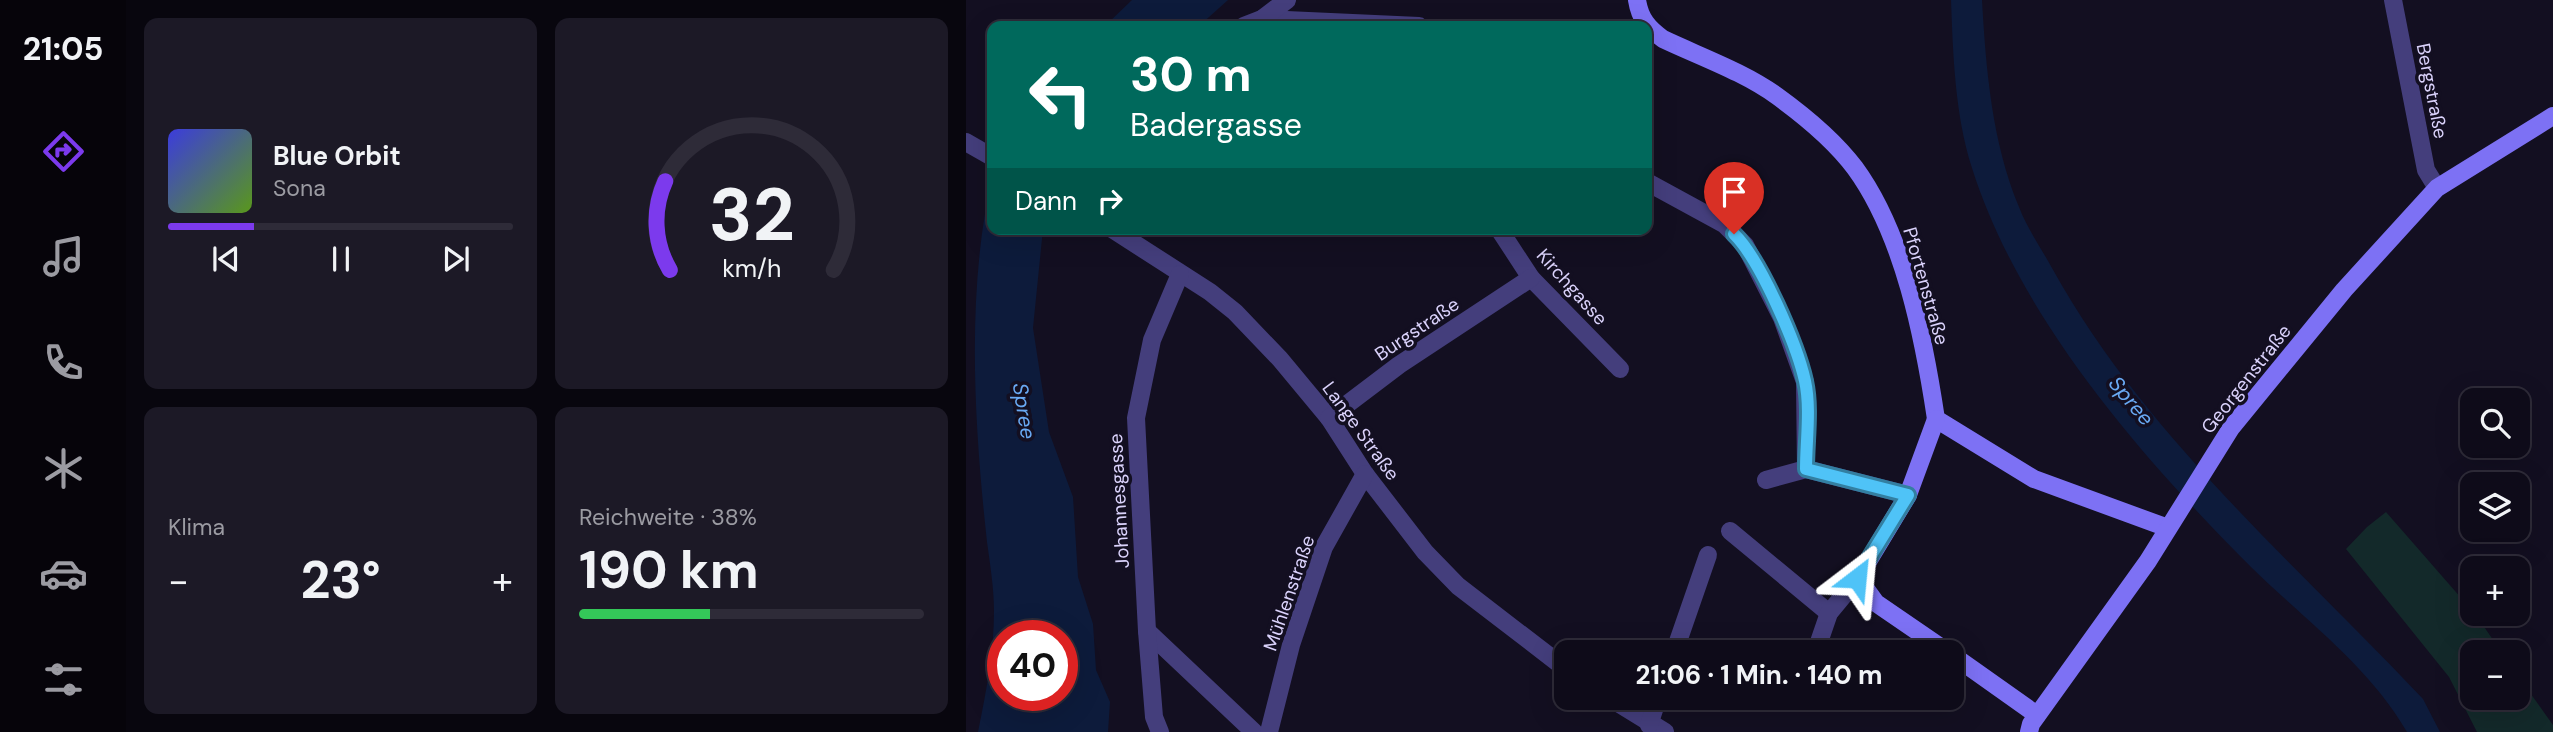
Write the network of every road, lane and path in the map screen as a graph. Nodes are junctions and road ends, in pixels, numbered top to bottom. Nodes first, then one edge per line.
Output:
1 (1287, 0) edge
2 (1637, 0) edge
3 (2393, 0) edge
4 (1262, 19) junction
5 (1257, 21) edge
6 (1307, 21) edge
7 (1644, 21) edge
8 (1652, 32) edge
9 (2553, 116) edge
10 (969, 143) edge
11 (987, 154) edge
12 (1652, 185) edge
13 (2437, 188) junction
14 (1126, 235) edge
15 (1503, 235) edge
16 (1180, 274) junction
17 (1531, 278) junction
18 (1620, 369) dead end
19 (1329, 418) junction
20 (1936, 419) junction
21 (1806, 469) junction
22 (1365, 474) junction
23 (1766, 481) dead end
24 (1908, 495) junction
25 (2168, 528) junction
26 (1730, 531) dead end
27 (1708, 555) dead end
28 (1857, 578) junction
29 (1829, 613) junction
30 (1147, 631) junction
31 (1679, 640) edge
32 (1820, 640) edge
33 (1931, 640) edge
34 (1554, 660) edge
35 (1964, 665) edge
36 (1629, 710) edge
37 (1658, 710) edge
38 (2032, 724) edge
39 (1657, 728) edge
40 (1160, 732) edge
41 (1254, 732) edge
42 (1269, 732) edge

1 - 4 street
2 - 7 street
3 - 13 street, Bergstraße
4 - 5 street
4 - 6 street
8 - 20 street, Pfortenstraße
9 - 13 street, Georgenstraße
10 - 11 street
12 - 21 street
13 - 25 street, Georgenstraße
14 - 16 street, Lange Straße
15 - 17 street, Kirchgasse
16 - 19 street, Lange Straße
16 - 30 street, Johannesgasse
17 - 18 street, Kirchgasse
17 - 19 street, Burgstraße
19 - 22 street, Lange Straße
20 - 24 street
20 - 25 street
21 - 23 street
21 - 24 street
22 - 34 street, Lange Straße
22 - 42 street, Mühlenstraße
24 - 28 street
25 - 38 street, Georgenstraße
26 - 29 street
27 - 31 street
28 - 29 street
28 - 33 street
29 - 32 street
30 - 40 street, Johannesgasse
30 - 41 street
35 - 38 street
36 - 39 street
37 - 39 street

